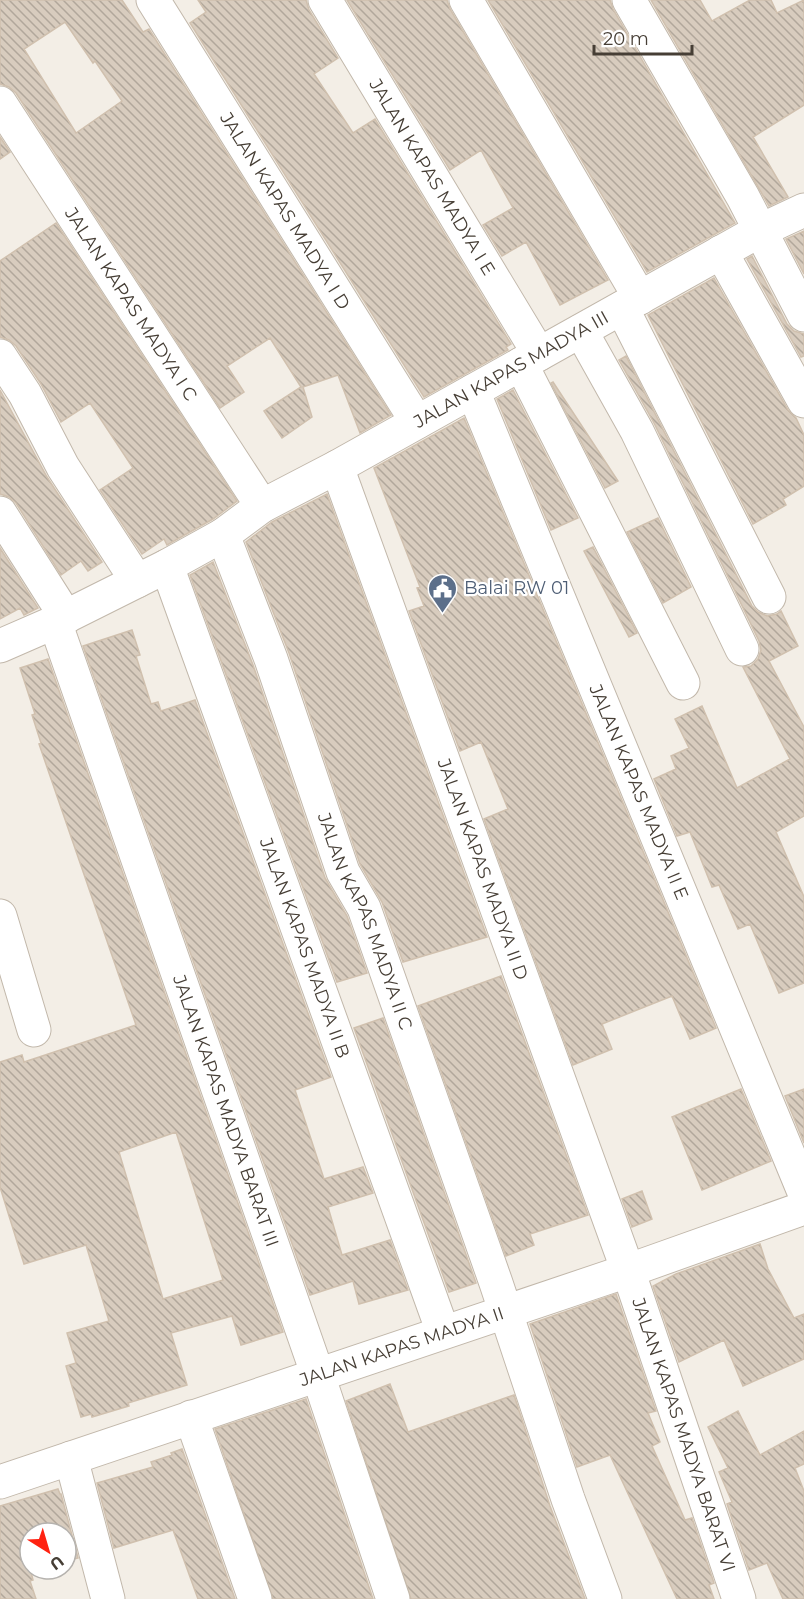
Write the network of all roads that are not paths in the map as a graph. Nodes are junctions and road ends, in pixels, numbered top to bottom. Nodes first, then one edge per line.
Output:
1 (153, 0) edge
2 (325, 0) edge
3 (466, 0) edge
4 (629, 0) edge
5 (0, 103) edge
6 (804, 210) edge
7 (759, 231) junction
8 (721, 252) junction
9 (631, 303) junction
10 (804, 315) edge
11 (581, 331) junction
12 (0, 356) edge
13 (530, 359) junction
14 (473, 391) junction
15 (804, 401) edge
16 (417, 422) junction
17 (337, 467) junction
18 (262, 506) junction
19 (0, 513) edge
20 (223, 535) junction
21 (167, 566) junction
22 (137, 581) junction
23 (769, 597) dead end
24 (60, 619) junction
25 (0, 646) edge
26 (742, 649) dead end
27 (683, 683) dead end
28 (0, 916) edge
29 (34, 1030) dead end
30 (804, 1192) edge
31 (804, 1208) edge
32 (627, 1271) junction
33 (505, 1311) junction
34 (442, 1332) junction
35 (317, 1375) junction
36 (191, 1417) junction
37 (71, 1458) junction
38 (0, 1482) edge
39 (108, 1599) edge
40 (255, 1599) edge
41 (393, 1599) edge
42 (605, 1599) edge
43 (739, 1599) edge

1 - 16 street, JALAN KAPAS MADYA I D
2 - 13 street, JALAN KAPAS MADYA I E
3 - 9 street
4 - 7 street
5 - 18 street, JALAN KAPAS MADYA I C
6 - 7 street, JALAN KAPAS MADYA III
7 - 8 street, JALAN KAPAS MADYA III
7 - 10 street
8 - 9 street, JALAN KAPAS MADYA III
8 - 15 street
9 - 11 street, JALAN KAPAS MADYA III
9 - 23 street
11 - 13 street, JALAN KAPAS MADYA III
11 - 26 street
12 - 22 street
13 - 14 street, JALAN KAPAS MADYA III
13 - 27 street, JALAN KAPAS MADYA I E
14 - 16 street, JALAN KAPAS MADYA III
14 - 30 street, JALAN KAPAS MADYA II E
16 - 17 street, JALAN KAPAS MADYA III
17 - 18 street, JALAN KAPAS MADYA III
17 - 32 street, JALAN KAPAS MADYA II D
18 - 20 street, JALAN KAPAS MADYA III
19 - 24 street, JALAN KAPAS MADYA BARAT III
20 - 21 street, JALAN KAPAS MADYA III
20 - 33 street, JALAN KAPAS MADYA II C
21 - 22 street, JALAN KAPAS MADYA III
21 - 34 street, JALAN KAPAS MADYA II B
22 - 24 street, JALAN KAPAS MADYA III
24 - 25 street, JALAN KAPAS MADYA III
24 - 35 street, JALAN KAPAS MADYA BARAT III
28 - 29 street
31 - 32 street, JALAN KAPAS MADYA II
32 - 33 street, JALAN KAPAS MADYA II
32 - 43 street, JALAN KAPAS MADYA BARAT VI
33 - 34 street, JALAN KAPAS MADYA II
33 - 42 street, JALAN KAPAS MADYA II C
34 - 35 street, JALAN KAPAS MADYA II
35 - 36 street, JALAN KAPAS MADYA II
35 - 41 street, JALAN KAPAS MADYA BARAT III
36 - 37 street, JALAN KAPAS MADYA II
36 - 40 street
37 - 38 street, JALAN KAPAS MADYA II
37 - 39 street

